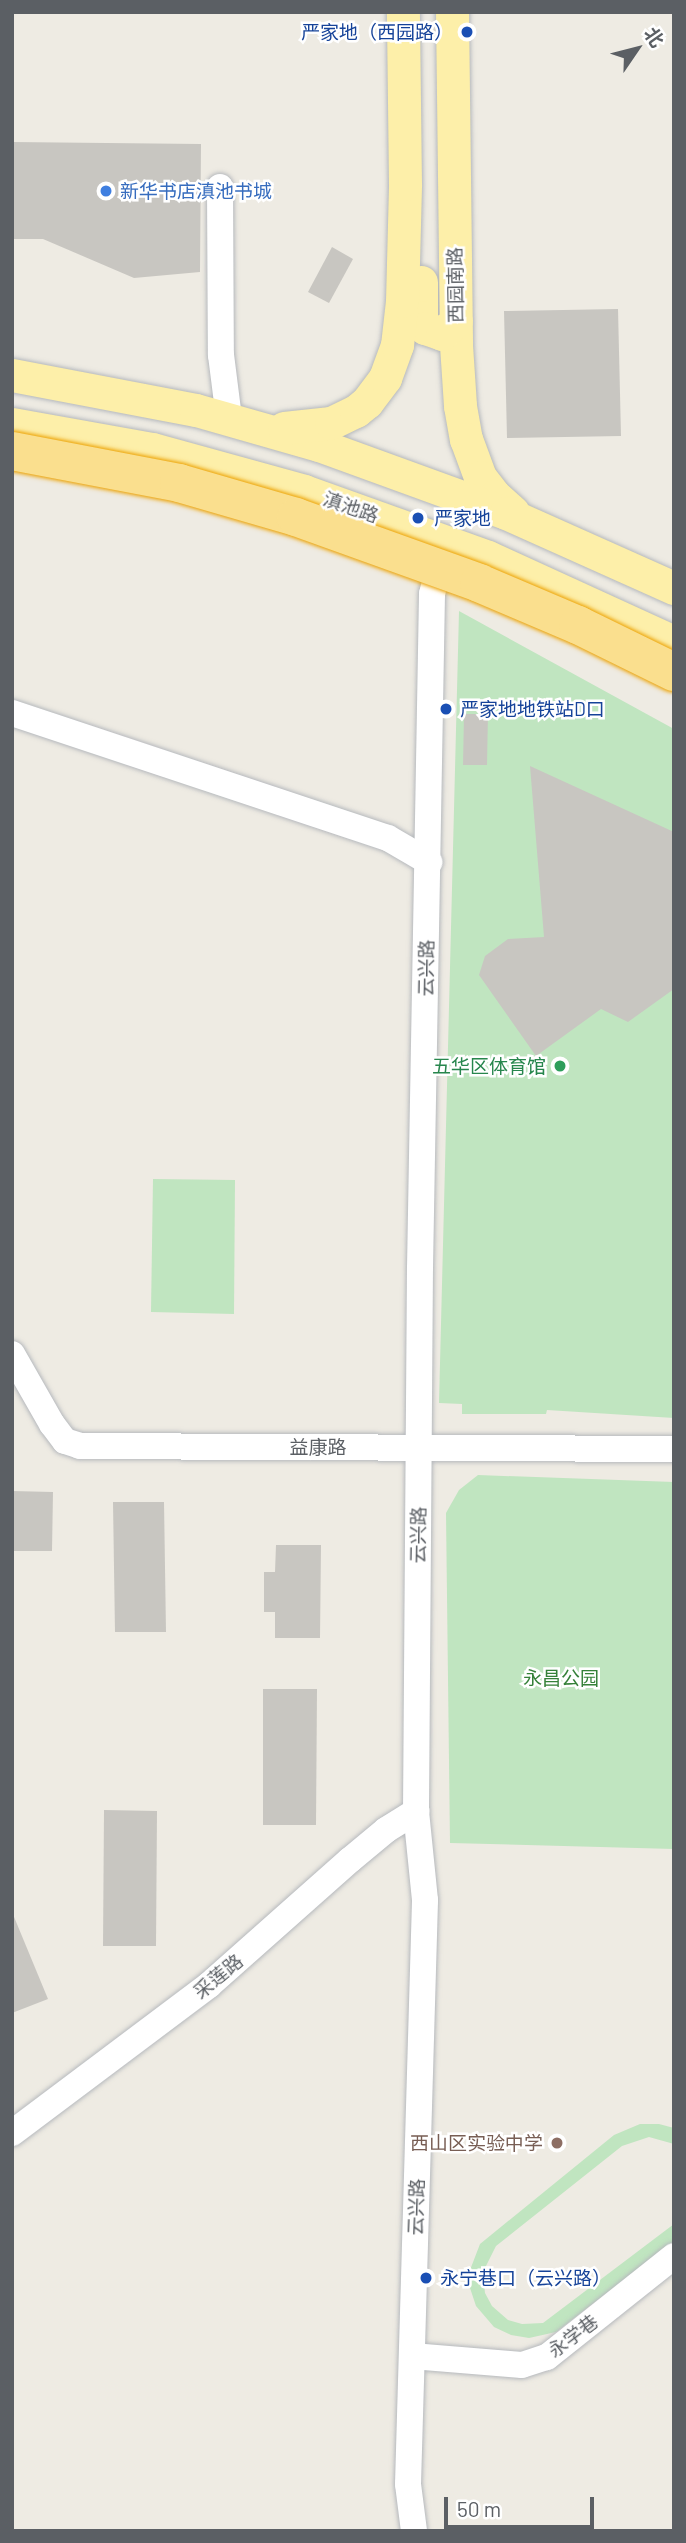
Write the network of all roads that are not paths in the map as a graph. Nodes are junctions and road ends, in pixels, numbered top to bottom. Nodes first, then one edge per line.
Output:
1 (403, 12) edge
2 (452, 12) edge
3 (405, 184) junction
4 (220, 187) dead end
5 (456, 321) junction
6 (12, 375) edge
7 (229, 418) junction
8 (12, 424) edge
9 (12, 451) edge
10 (540, 527) junction
11 (446, 541) junction
12 (674, 588) edge
13 (674, 642) edge
14 (674, 672) edge
15 (12, 713) edge
16 (429, 862) junction
17 (13, 1359) edge
18 (420, 1446) junction
19 (674, 1449) edge
20 (416, 1811) junction
21 (12, 2133) edge
22 (674, 2256) edge
23 (412, 2356) junction
24 (414, 2531) edge

1 - 3 main road
2 - 5 main road, 西园南路
3 - 5 main road
3 - 7 main road
4 - 7 street
5 - 10 main road, 西园南路
6 - 7 main road
7 - 10 main road
8 - 11 main road, 滇池路
9 - 14 highway, bridge
10 - 12 main road
11 - 13 main road, 滇池路
11 - 16 street, 云兴路
15 - 16 street
16 - 18 street, 云兴路
17 - 18 street, 益康路
18 - 19 street, 益康路
18 - 20 street, 云兴路
20 - 21 street, 采莲路
20 - 23 street, 云兴路
22 - 23 street, 永学巷
23 - 24 street, 云兴路

